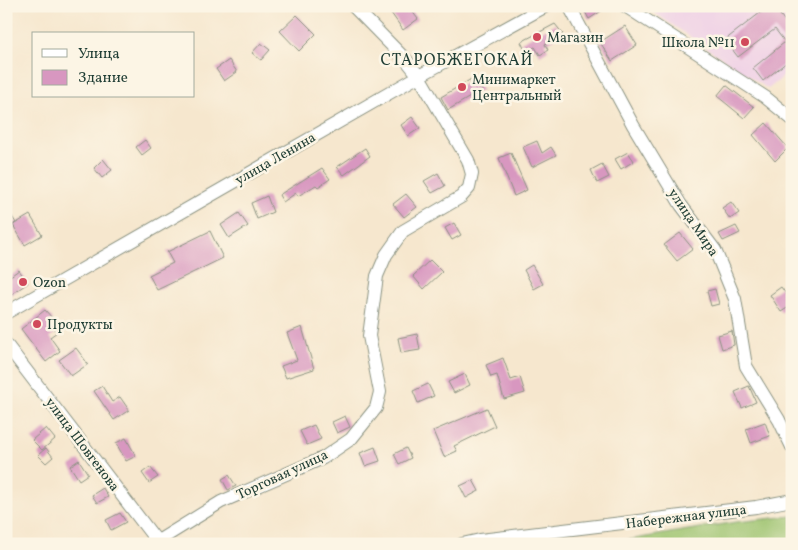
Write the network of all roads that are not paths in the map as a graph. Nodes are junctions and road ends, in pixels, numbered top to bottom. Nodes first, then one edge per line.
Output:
1 (353, 6) edge
2 (546, 6) edge
3 (569, 6) edge
4 (625, 6) edge
5 (531, 10) edge
6 (419, 76) junction
7 (792, 119) edge
8 (6, 313) edge
9 (6, 344) edge
10 (791, 443) edge
11 (792, 500) edge
12 (158, 542) edge
13 (462, 544) edge

1 - 6 street
2 - 5 street, улица Ленина
3 - 10 street, улица Мира
4 - 7 street
5 - 6 street, улица Ленина
6 - 8 street, улица Ленина
6 - 12 street, Торговая улица
9 - 12 street, улица Шовгенова
11 - 13 street, Набережная улица

